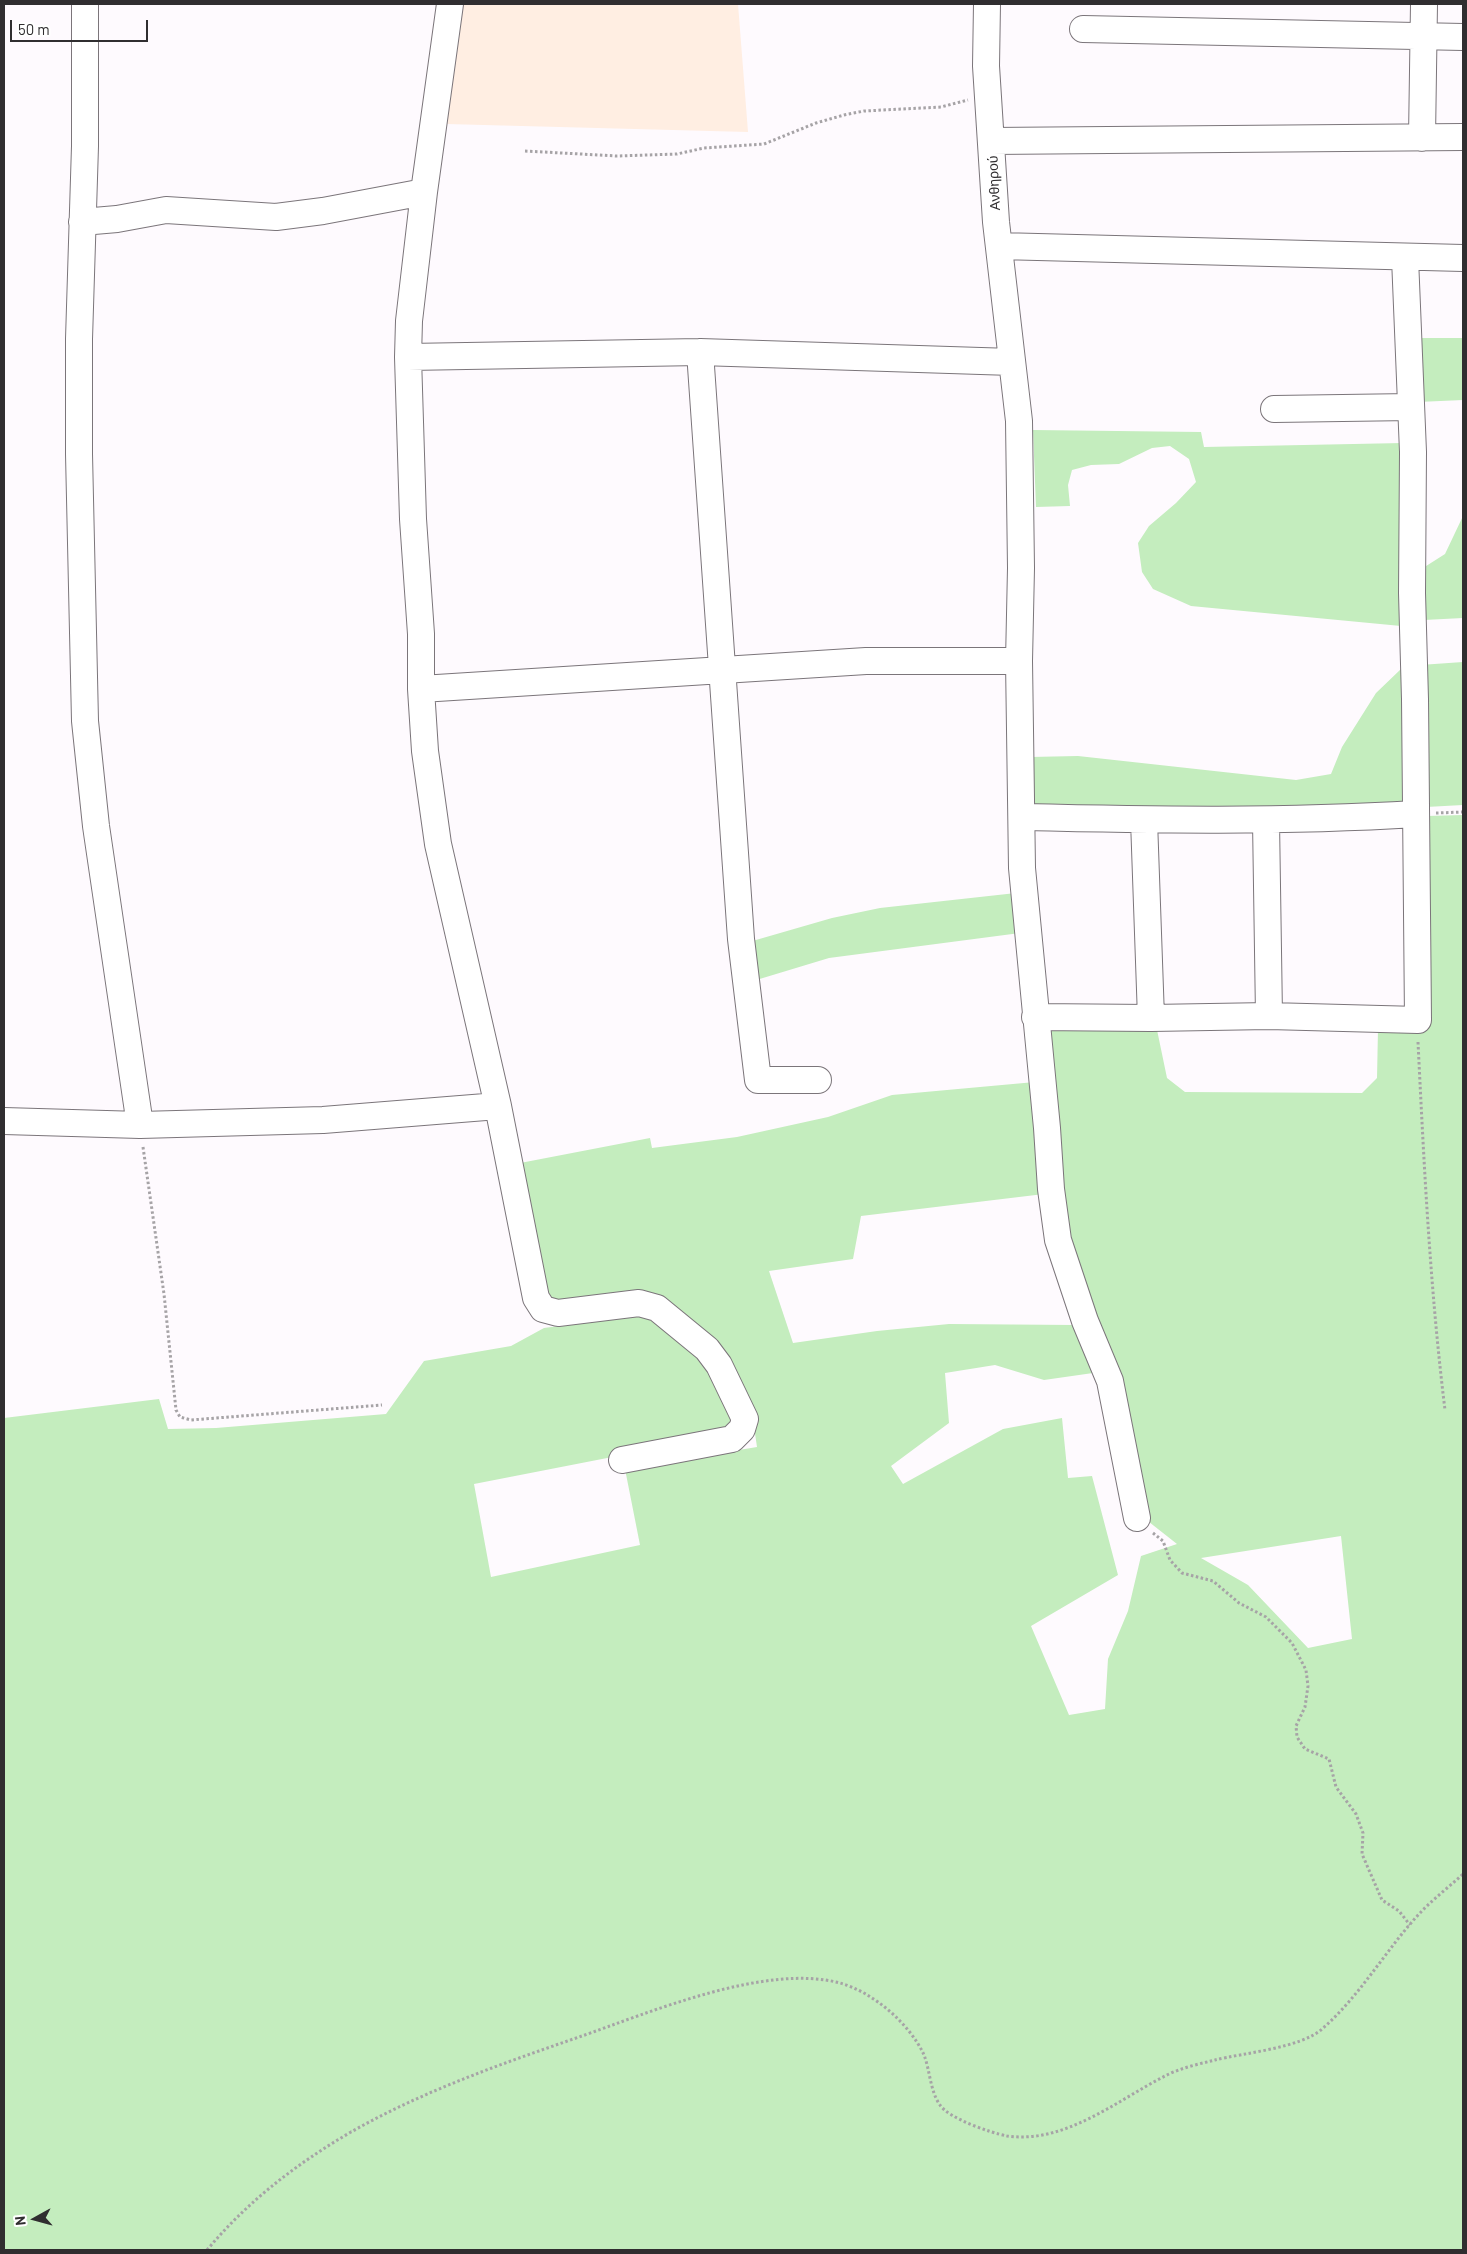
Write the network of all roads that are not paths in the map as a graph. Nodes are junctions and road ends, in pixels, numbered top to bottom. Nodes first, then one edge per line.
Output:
1 (85, 4) edge
2 (450, 4) edge
3 (987, 4) edge
4 (1424, 4) edge
5 (1083, 29) dead end
6 (1424, 35) junction
7 (1463, 37) edge
8 (1422, 138) junction
9 (1463, 138) edge
10 (991, 141) junction
11 (424, 192) junction
12 (82, 222) junction
13 (999, 246) junction
14 (1405, 258) junction
15 (1463, 258) edge
16 (700, 352) junction
17 (408, 357) junction
18 (1012, 362) junction
19 (1411, 407) junction
20 (1274, 408) dead end
21 (1019, 661) junction
22 (724, 670) junction
23 (421, 689) junction
24 (1416, 814) junction
25 (1022, 816) junction
26 (1144, 820) junction
27 (1266, 821) junction
28 (1269, 1016) junction
29 (1035, 1017) junction
30 (1151, 1018) junction
31 (818, 1080) dead end
32 (498, 1106) junction
33 (4, 1121) edge
34 (140, 1125) junction
35 (622, 1460) dead end
36 (1136, 1518) road end

1 - 12 street
2 - 11 street
3 - 10 street, Ανθηρού
4 - 6 street
5 - 6 street
6 - 7 street
6 - 8 street
8 - 9 street
8 - 10 street
10 - 13 street, Ανθηρού
11 - 12 street
11 - 17 street
12 - 34 street
13 - 14 street
13 - 18 street, Ανθηρού
14 - 15 street
14 - 19 street
16 - 17 street
16 - 18 street
16 - 22 street
17 - 23 street
18 - 21 street, Ανθηρού
19 - 20 street
19 - 24 street
21 - 22 street
21 - 25 street, Ανθηρού
22 - 23 street
22 - 31 street
23 - 32 street
24 - 27 street
24 - 28 street
25 - 26 street
25 - 29 street, Ανθηρού
26 - 27 street
26 - 30 street
27 - 28 street
28 - 30 street
29 - 30 street
29 - 36 street, Ανθηρού
32 - 34 street
32 - 35 street
33 - 34 street

